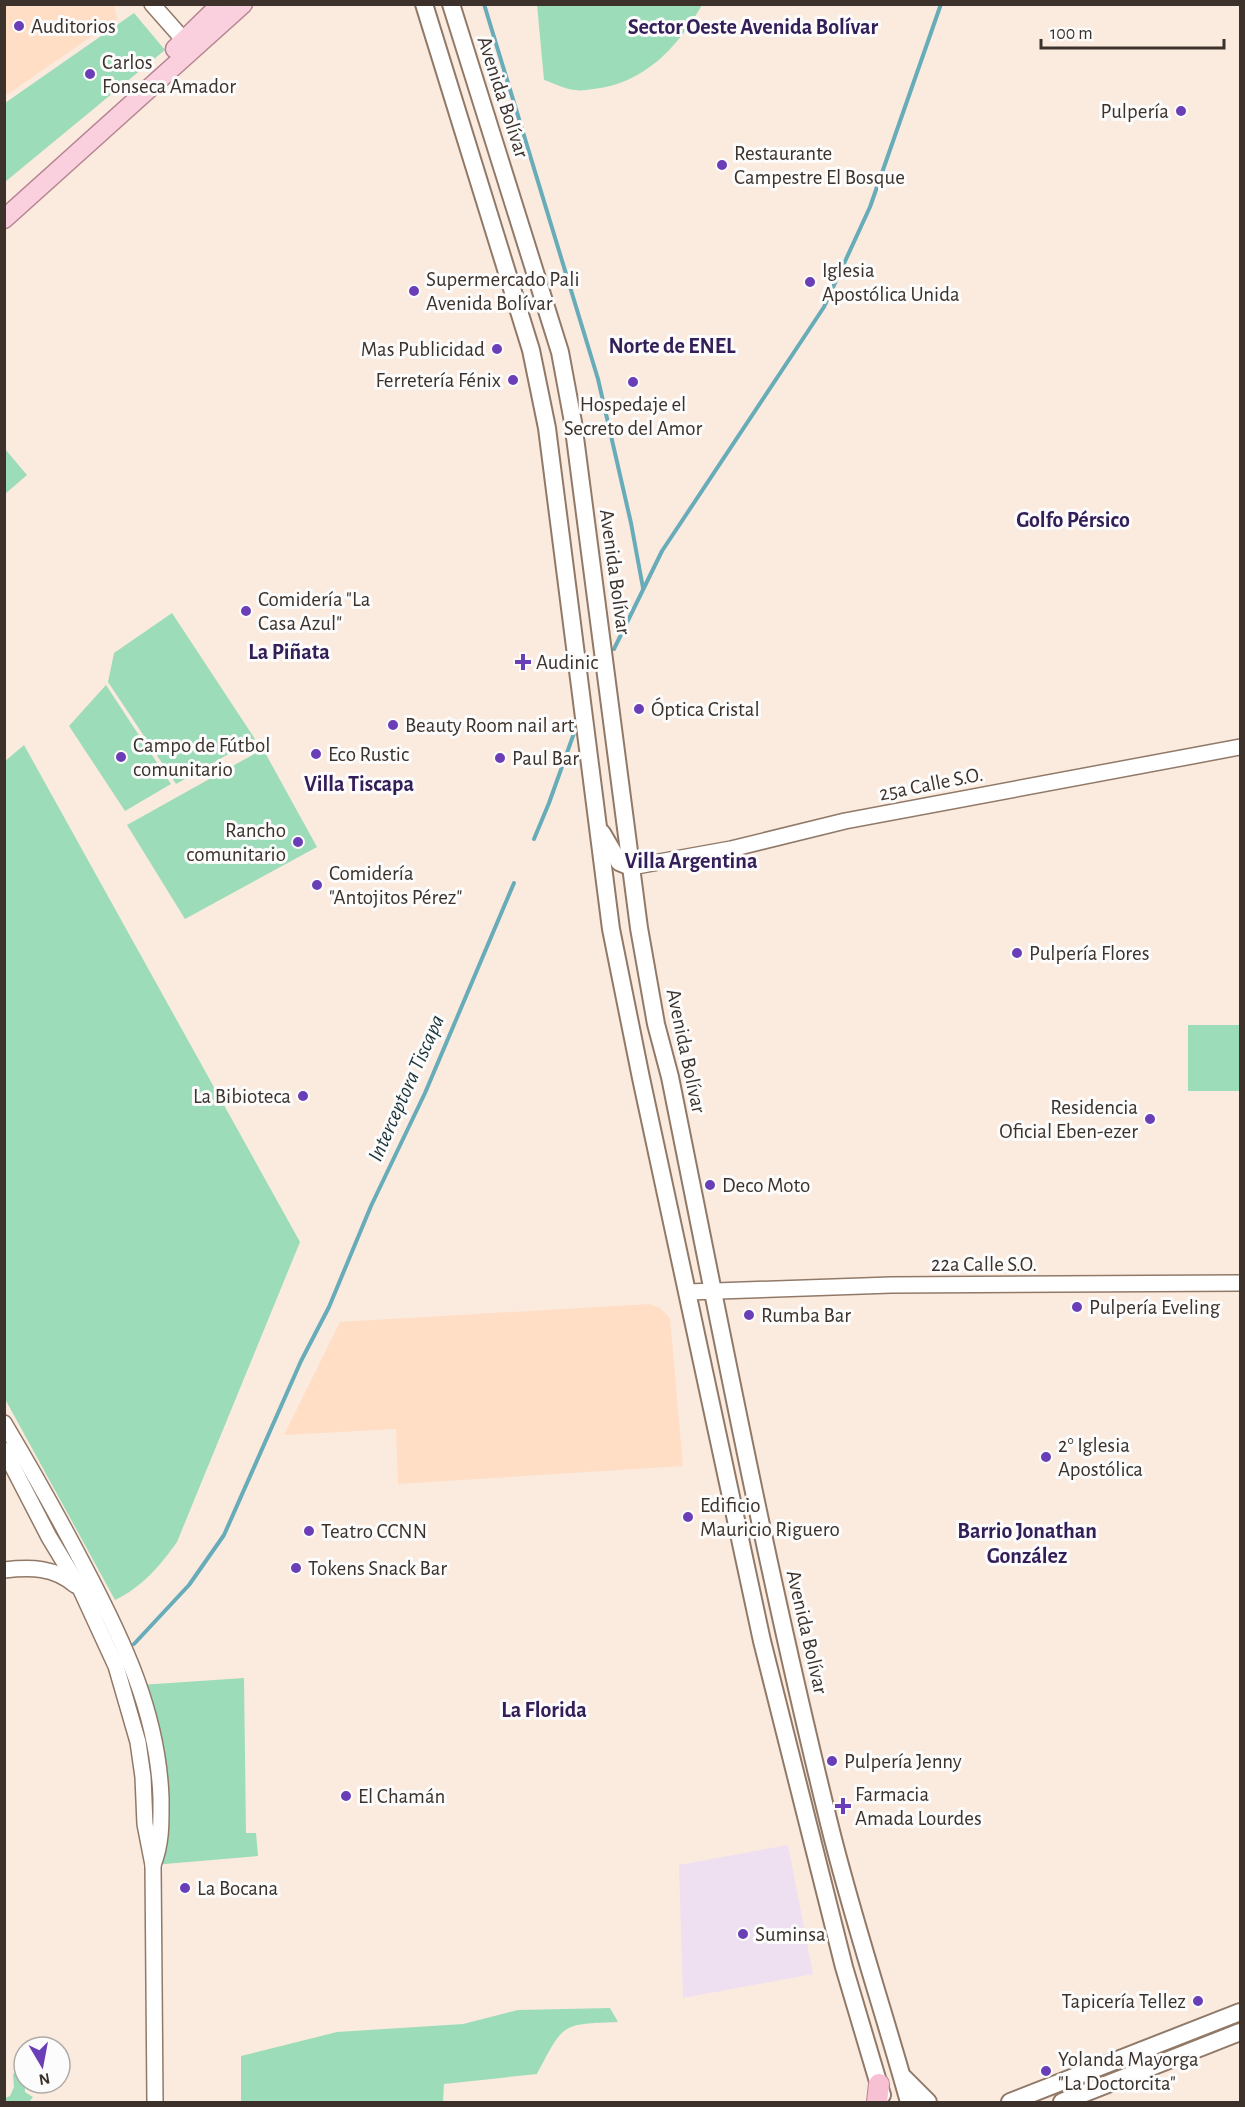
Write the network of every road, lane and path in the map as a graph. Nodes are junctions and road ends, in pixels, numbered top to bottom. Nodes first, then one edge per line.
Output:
1 (152, 4) edge
2 (243, 4) edge
3 (257, 4) edge
4 (424, 4) edge
5 (451, 4) edge
6 (223, 13) edge
7 (188, 45) junction
8 (453, 102) junction
9 (498, 156) junction
10 (4, 203) edge
11 (4, 219) edge
12 (496, 237) junction
13 (1240, 747) edge
14 (597, 824) junction
15 (631, 867) junction
16 (608, 908) junction
17 (1240, 1283) edge
18 (688, 1292) junction
19 (721, 1292) junction
20 (4, 1423) edge
21 (4, 1450) edge
22 (51, 1504) junction
23 (45, 1522) junction
24 (4, 1570) edge
25 (81, 1590) junction
26 (101, 1598) junction
27 (153, 1865) junction
28 (1240, 2012) edge
29 (1240, 2025) edge
30 (1240, 2032) edge
31 (1207, 2044) junction
32 (902, 2075) junction
33 (880, 2096) edge
34 (155, 2103) edge
35 (909, 2103) edge
36 (928, 2103) edge
37 (1010, 2103) edge
38 (1062, 2103) edge

1 - 7 street
2 - 6 main road
3 - 6 main road
4 - 8 main road
5 - 9 main road, Avenida Bolívar
6 - 7 main road
7 - 10 main road
7 - 11 main road
8 - 9 main road
8 - 12 main road
9 - 12 main road
9 - 15 main road, Avenida Bolívar
12 - 14 main road
13 - 15 street, 25a Calle S.O.
14 - 15 main road
14 - 16 main road
15 - 16 main road
15 - 19 main road, Avenida Bolívar
16 - 18 main road
17 - 19 street, 22a Calle S.O.
18 - 19 street, 22a Calle S.O.
18 - 33 main road
19 - 32 main road, Avenida Bolívar
20 - 22 street
21 - 23 street
22 - 23 street
22 - 26 street
23 - 25 street
23 - 26 street
24 - 25 street
25 - 27 street
26 - 27 street
27 - 34 street
28 - 37 main road
29 - 31 main road
30 - 31 main road
31 - 38 main road
32 - 35 main road, Avenida Bolívar
32 - 36 main road

